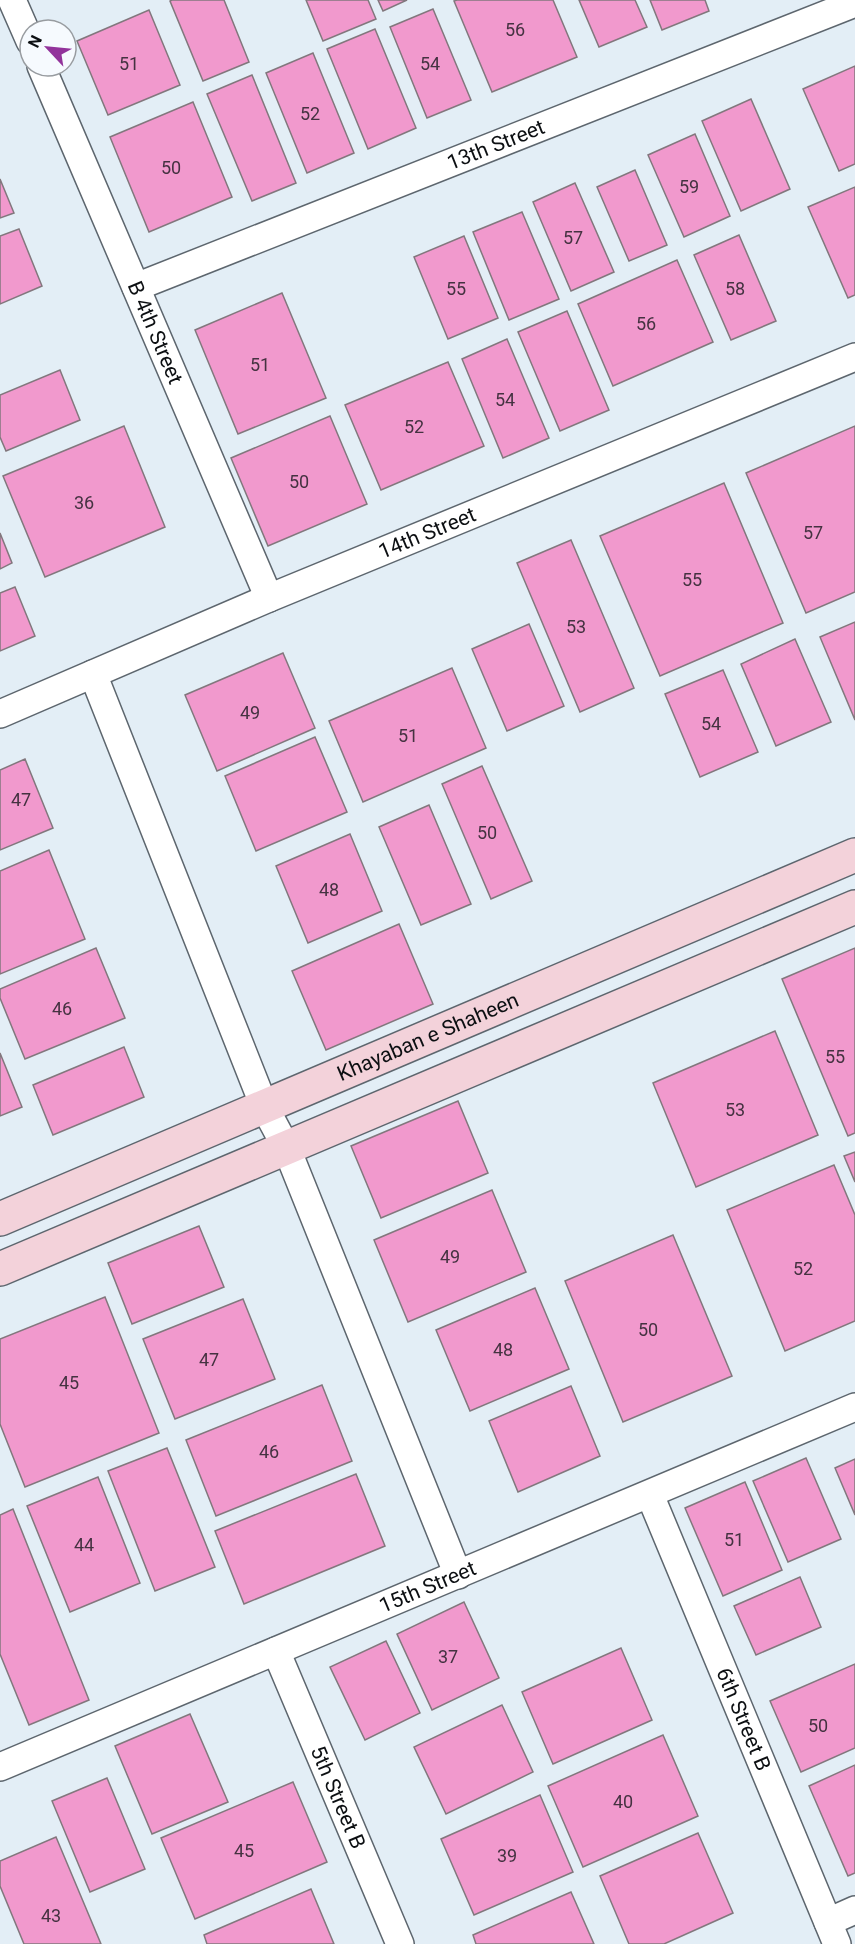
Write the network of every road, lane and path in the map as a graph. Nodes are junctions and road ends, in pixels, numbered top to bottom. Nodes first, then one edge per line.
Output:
1 (12, 0) edge
2 (855, 3) edge
3 (20, 18) edge
4 (46, 78) edge
5 (136, 288) junction
6 (855, 357) edge
7 (269, 598) junction
8 (93, 674) junction
9 (0, 714) edge
10 (855, 855) edge
11 (855, 907) edge
12 (264, 1106) junction
13 (286, 1149) junction
14 (0, 1219) edge
15 (0, 1269) edge
16 (855, 1407) edge
17 (650, 1495) junction
18 (458, 1575) junction
19 (276, 1652) junction
20 (0, 1767) edge
21 (855, 1910) edge
22 (833, 1933) edge
23 (400, 1944) edge

1 - 3 street
2 - 5 street, 13th Street
4 - 5 street, B 4th Street
5 - 7 street, B 4th Street
6 - 7 street, 14th Street
7 - 8 street, 14th Street
8 - 9 street, 14th Street
8 - 12 street
10 - 12 main road, Khayaban e Shaheen
11 - 13 main road
12 - 13 street
12 - 14 main road, Khayaban e Shaheen
13 - 15 main road
13 - 18 street
16 - 17 street, 15th Street
17 - 18 street, 15th Street
17 - 22 street, 6th Street B
18 - 19 street, 15th Street
19 - 20 street, 15th Street
19 - 23 street, 5th Street B
21 - 22 street

